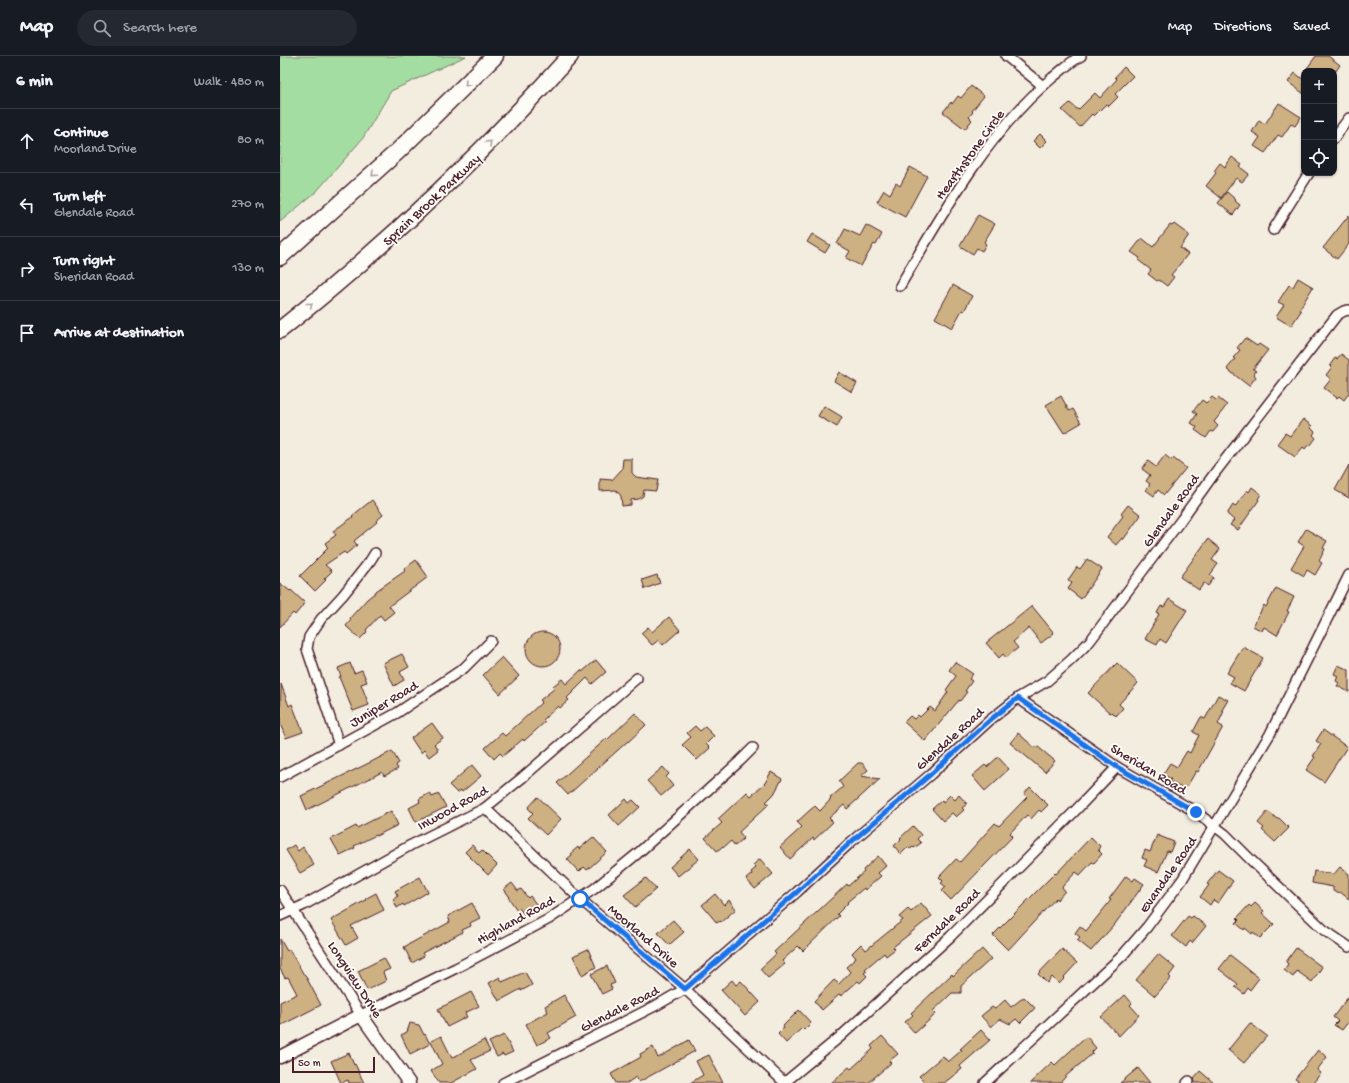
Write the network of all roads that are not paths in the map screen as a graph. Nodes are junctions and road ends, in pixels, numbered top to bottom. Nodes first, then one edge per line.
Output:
1 (495, 56) edge
2 (570, 56) edge
3 (1006, 56) edge
4 (1081, 56) edge
5 (1043, 86) junction
6 (1349, 118) edge
7 (1337, 134) edge
8 (1307, 176) edge
9 (1273, 230) dead end
10 (280, 257) edge
11 (900, 286) dead end
12 (1349, 310) edge
13 (280, 330) edge
14 (375, 553) dead end
15 (1349, 575) edge
16 (490, 641) dead end
17 (637, 678) dead end
18 (1018, 698) junction
19 (339, 745) junction
20 (753, 748) dead end
21 (1117, 767) junction
22 (280, 777) edge
23 (485, 808) junction
24 (1215, 827) junction
25 (280, 890) edge
26 (580, 899) junction
27 (293, 910) junction
28 (280, 916) edge
29 (1349, 947) edge
30 (685, 989) junction
31 (361, 1015) junction
32 (280, 1057) edge
33 (409, 1083) edge
34 (503, 1083) edge
35 (785, 1083) edge
36 (985, 1083) edge

1 -> 10 highway
13 -> 2 highway, Sprain Brook Parkway
3 - 5 street
4 - 5 street, Hearthstone Circle
5 - 11 street, Hearthstone Circle
6 - 7 street
8 - 9 street
12 - 18 street, Glendale Road
14 - 19 street
15 - 24 street, Evandale Road
16 - 19 street, Juniper Road
17 - 23 street, Inwood Road
18 - 21 street, Sheridan Road
18 - 30 street, Glendale Road
19 - 22 street, Juniper Road
20 - 26 street, Highland Road
21 - 24 street, Sheridan Road
21 - 35 street, Ferndale Road
23 - 26 street, Moorland Drive
23 - 27 street, Inwood Road
24 - 29 street, Sheridan Road
24 - 36 street, Evandale Road
25 - 27 street, Longview Drive
26 - 30 street, Moorland Drive
26 - 31 street, Highland Road
27 - 28 street, Inwood Road
27 - 31 street, Longview Drive
30 - 34 street, Glendale Road
30 - 35 street, Moorland Drive
31 - 32 street, Highland Road
31 - 33 street, Longview Drive

